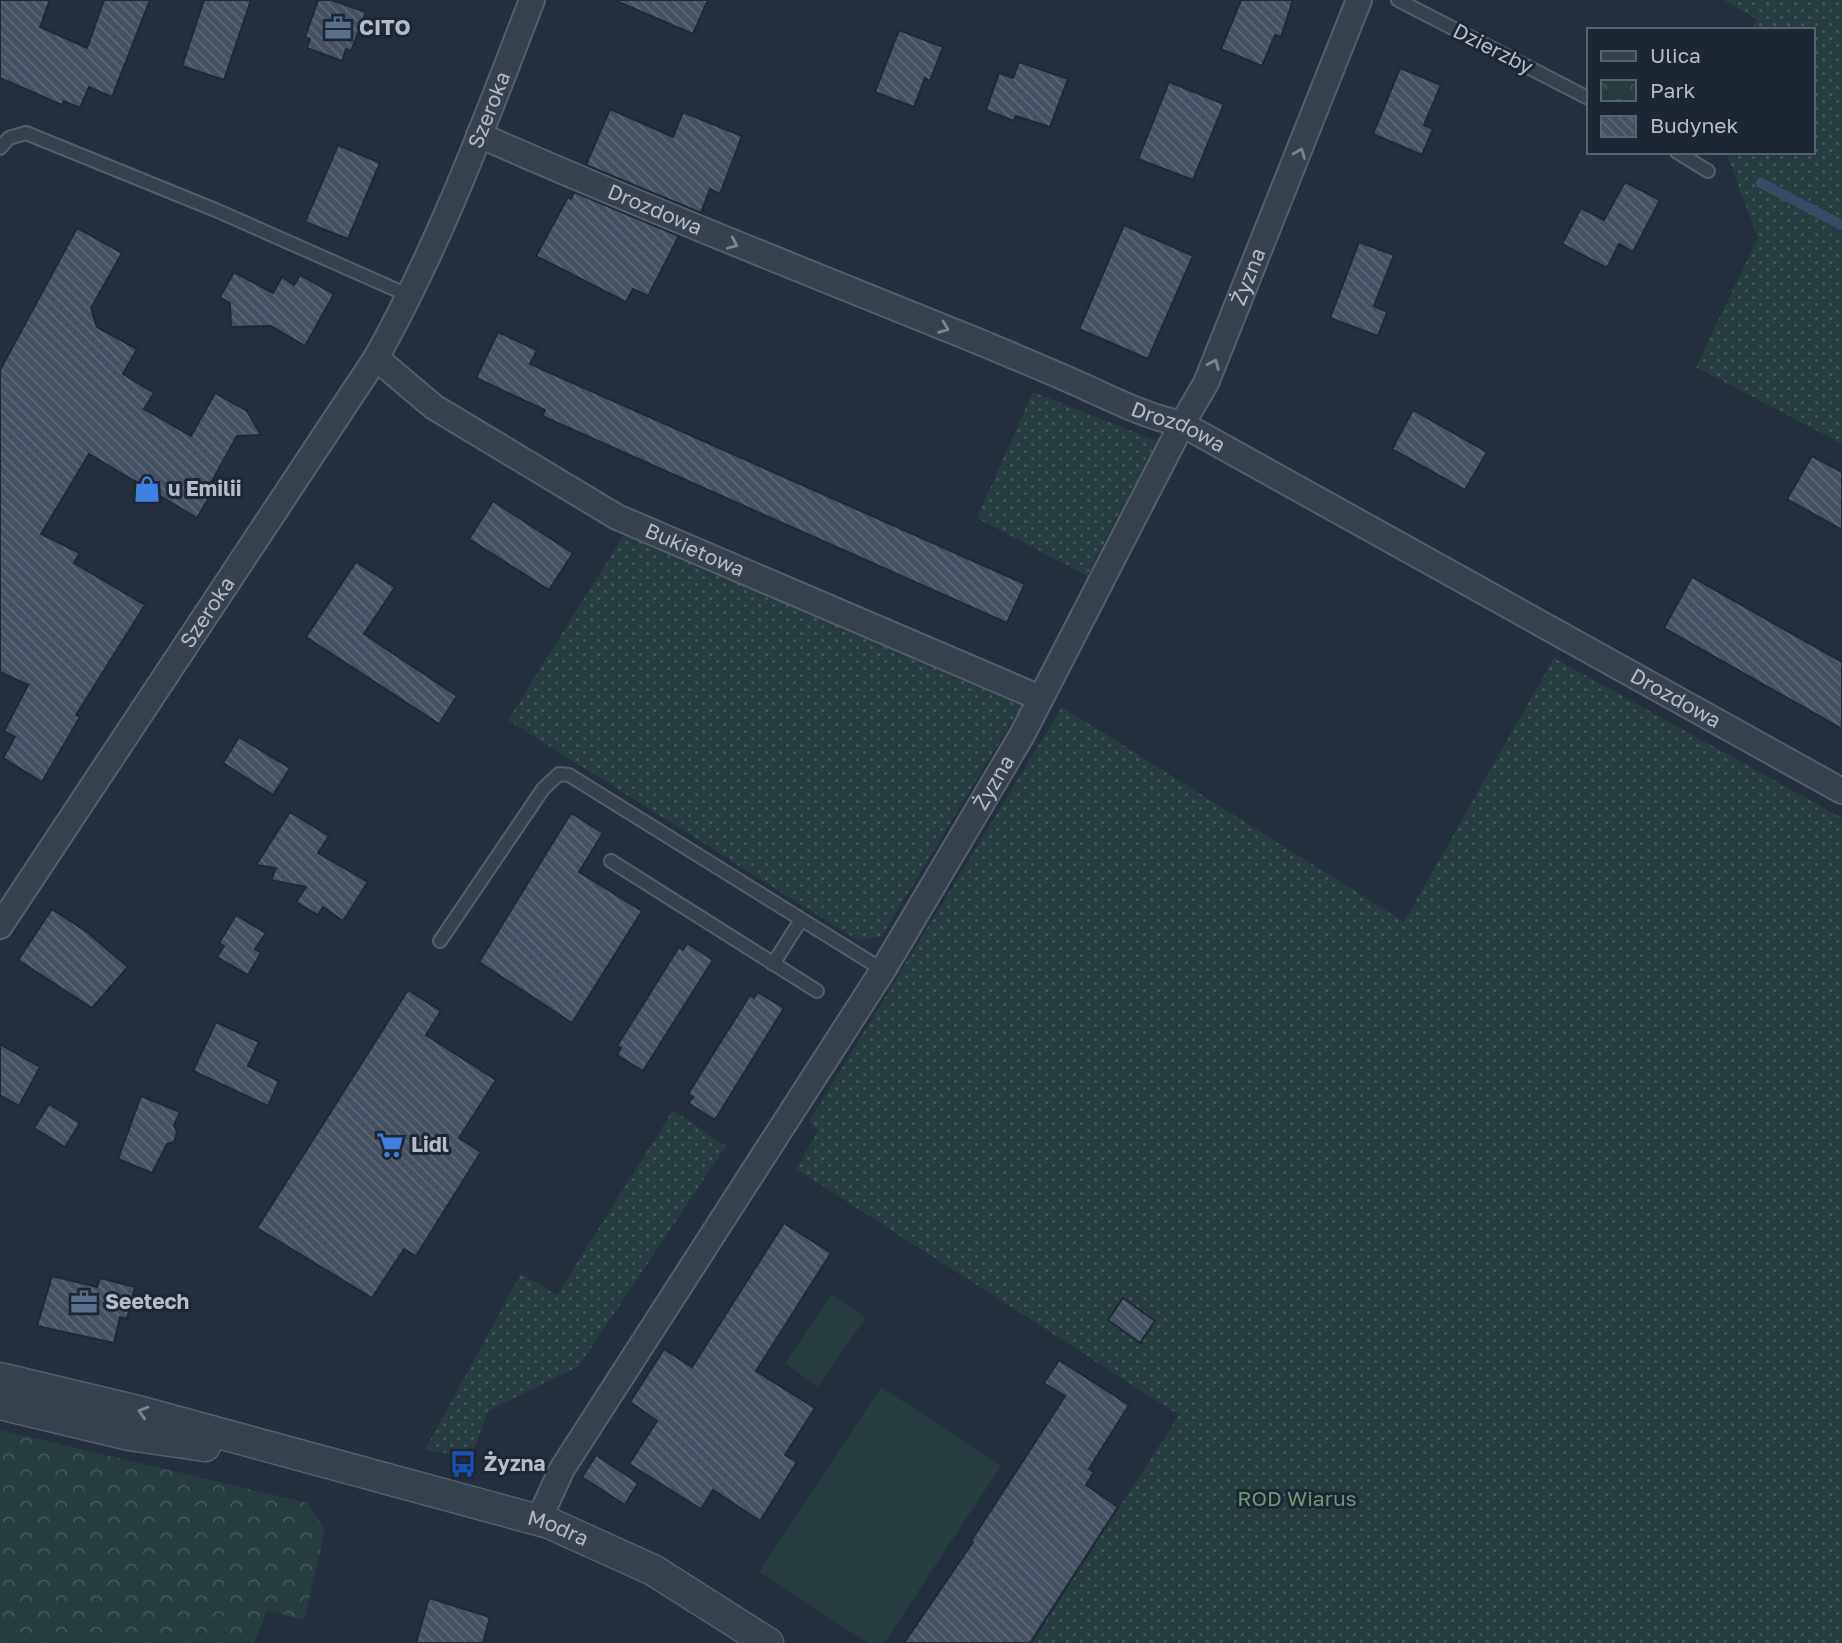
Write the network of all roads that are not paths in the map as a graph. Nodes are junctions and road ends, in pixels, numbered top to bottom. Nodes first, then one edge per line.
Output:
1 (532, 0) edge
2 (1359, 0) edge
3 (1398, 0) edge
4 (1587, 97) edge
5 (479, 135) junction
6 (0, 148) edge
7 (1680, 154) edge
8 (1708, 171) dead end
9 (411, 296) junction
10 (376, 358) junction
11 (1182, 424) junction
12 (1040, 698) junction
13 (1842, 791) edge
14 (611, 861) dead end
15 (801, 920) junction
16 (0, 926) edge
17 (440, 941) dead end
18 (773, 964) junction
19 (883, 970) junction
20 (817, 991) dead end
21 (0, 1378) edge
22 (0, 1404) edge
23 (327, 1465) junction
24 (539, 1519) junction
25 (768, 1643) edge

1 - 5 street, Szeroka
11 -> 2 street, Żyzna
3 - 4 lane, Dzierzby
5 - 9 street, Szeroka
5 -> 11 street, Drozdowa
6 - 9 lane
7 - 8 lane
9 - 10 street, Szeroka
10 - 12 street, Bukietowa
10 - 16 street, Szeroka
11 - 12 street, Żyzna
11 - 13 street, Drozdowa
12 - 19 street, Żyzna
14 - 18 lane
15 - 17 lane
15 - 18 lane
15 - 19 lane
18 - 20 lane
19 - 24 street, Żyzna
23 -> 21 street, Modra
22 - 23 street, Modra
23 - 24 street, Modra
24 - 25 street, Modra

